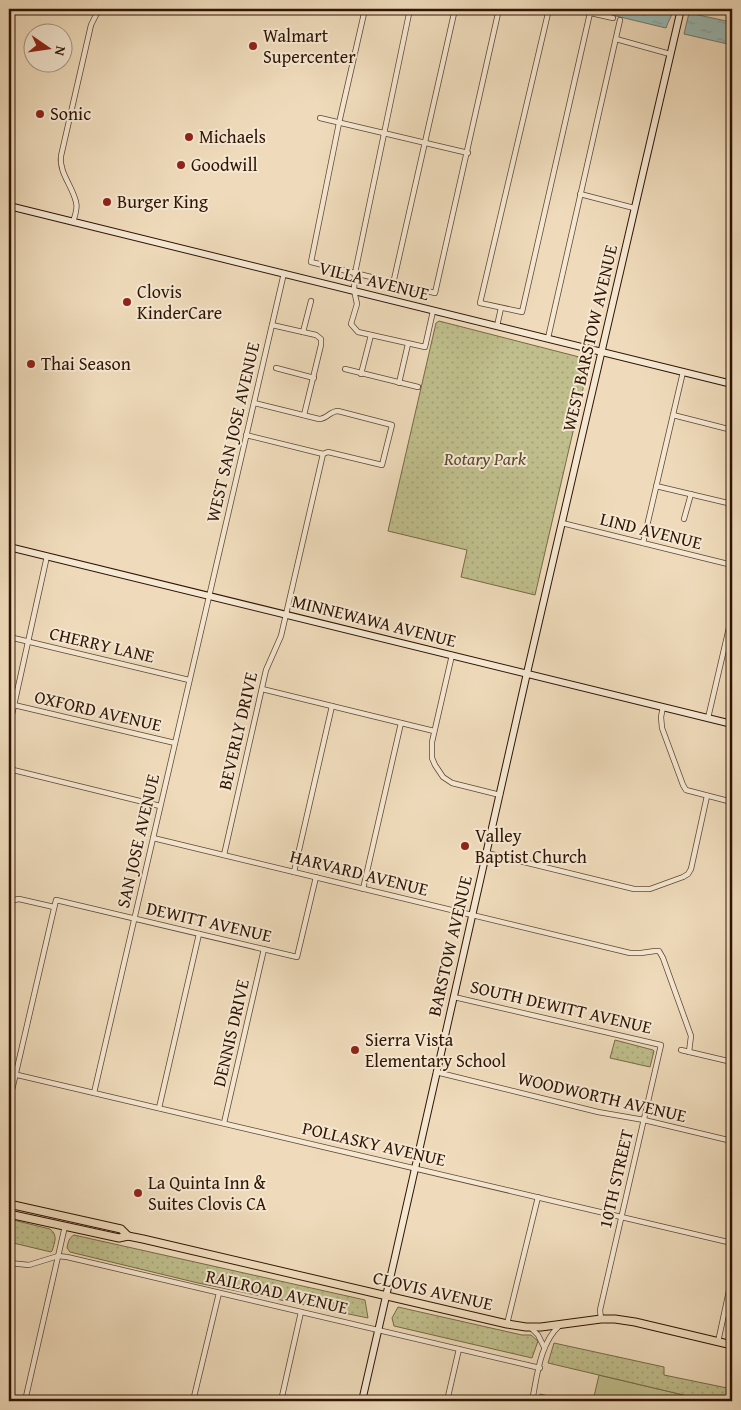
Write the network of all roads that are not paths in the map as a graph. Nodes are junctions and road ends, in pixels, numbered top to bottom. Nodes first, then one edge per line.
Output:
1 (11, 9) edge
2 (99, 9) edge
3 (365, 9) edge
4 (410, 9) edge
5 (454, 9) edge
6 (499, 9) edge
7 (549, 9) edge
8 (573, 9) edge
9 (681, 9) edge
10 (590, 13) junction
11 (9, 17) edge
12 (613, 18) dead end
13 (620, 20) dead end
14 (616, 39) junction
15 (670, 54) junction
16 (320, 118) dead end
17 (339, 123) junction
18 (384, 133) junction
19 (425, 143) junction
20 (468, 153) junction
21 (580, 194) junction
22 (9, 206) edge
23 (634, 208) junction
24 (73, 222) junction
25 (284, 273) junction
26 (354, 273) junction
27 (393, 284) junction
28 (354, 290) junction
29 (311, 301) dead end
30 (501, 308) junction
31 (433, 311) junction
32 (272, 325) junction
33 (497, 326) junction
34 (303, 332) junction
35 (371, 335) junction
36 (548, 338) junction
37 (408, 344) junction
38 (602, 352) junction
39 (276, 368) dead end
40 (345, 369) dead end
41 (683, 372) junction
42 (361, 374) junction
43 (314, 378) junction
44 (399, 382) junction
45 (732, 384) edge
46 (418, 387) dead end
47 (254, 403) junction
48 (304, 415) junction
49 (673, 415) junction
50 (732, 430) edge
51 (246, 435) junction
52 (323, 454) junction
53 (656, 486) junction
54 (691, 494) junction
55 (732, 504) edge
56 (684, 519) dead end
57 (562, 523) junction
58 (643, 543) junction
59 (9, 547) edge
60 (47, 556) junction
61 (732, 565) edge
62 (209, 596) junction
63 (286, 615) junction
64 (732, 615) edge
65 (9, 637) edge
66 (28, 642) junction
67 (452, 655) junction
68 (527, 673) junction
69 (189, 680) junction
70 (262, 689) junction
71 (14, 705) junction
72 (332, 706) junction
73 (663, 707) junction
74 (708, 718) junction
75 (401, 723) junction
76 (732, 724) edge
77 (9, 728) edge
78 (434, 731) junction
79 (175, 744) junction
80 (9, 769) edge
81 (500, 795) junction
82 (707, 796) junction
83 (732, 802) edge
84 (160, 806) junction
85 (153, 838) junction
86 (487, 853) junction
87 (224, 855) junction
88 (294, 872) junction
89 (316, 877) junction
90 (363, 889) junction
91 (9, 901) edge
92 (54, 907) junction
93 (473, 915) junction
94 (134, 918) junction
95 (199, 934) junction
96 (264, 949) junction
97 (454, 996) junction
98 (661, 1045) joint
99 (681, 1050) dead end
100 (689, 1052) junction
101 (732, 1062) edge
102 (436, 1072) junction
103 (9, 1073) edge
104 (15, 1074) junction
105 (94, 1093) junction
106 (9, 1103) edge
107 (159, 1108) junction
108 (644, 1120) junction
109 (224, 1123) junction
110 (732, 1142) edge
111 (415, 1168) junction
112 (538, 1197) junction
113 (9, 1204) edge
114 (9, 1213) edge
115 (622, 1216) junction
116 (64, 1217) junction
117 (65, 1226) junction
118 (111, 1227) junction
119 (128, 1236) junction
120 (732, 1243) edge
121 (58, 1256) junction
122 (9, 1263) edge
123 (732, 1277) edge
124 (218, 1293) junction
125 (387, 1296) junction
126 (301, 1312) junction
127 (601, 1319) junction
128 (507, 1324) junction
129 (559, 1326) junction
130 (530, 1327) junction
131 (379, 1330) junction
132 (718, 1342) junction
133 (732, 1345) edge
134 (544, 1347) junction
135 (459, 1349) junction
136 (540, 1368) junction
137 (24, 1401) edge
138 (193, 1401) edge
139 (281, 1401) edge
140 (362, 1401) edge
141 (447, 1401) edge
142 (532, 1401) edge

1 - 11 main road
2 - 24 street
3 - 17 street
4 - 18 street
5 - 19 street
6 - 20 street
7 - 30 street
8 - 10 street
9 - 15 main road, WEST BARSTOW AVENUE
10 - 12 street
10 - 30 street
13 - 14 street
14 - 15 street
14 - 21 street
15 - 23 main road, WEST BARSTOW AVENUE
16 - 17 street
17 - 18 street
17 - 26 street
18 - 19 street
18 - 26 street
19 - 20 street
19 - 27 street
20 - 27 street
21 - 23 street
21 - 36 street
22 - 24 main road, VILLA AVENUE
23 - 38 main road, WEST BARSTOW AVENUE
24 - 25 main road, VILLA AVENUE
25 - 28 main road, VILLA AVENUE
25 - 32 street, WEST SAN JOSE AVENUE
26 - 27 street
26 - 28 street
28 - 31 main road, VILLA AVENUE
28 - 35 street
29 - 34 street
30 - 33 street
31 - 33 main road, VILLA AVENUE
31 - 37 street
32 - 34 street
32 - 47 street, WEST SAN JOSE AVENUE
33 - 36 main road, VILLA AVENUE
34 - 43 street
35 - 37 street
35 - 42 street
36 - 38 main road, VILLA AVENUE
37 - 44 street
38 - 41 main road, VILLA AVENUE
38 - 57 main road, WEST BARSTOW AVENUE
39 - 43 street
40 - 42 street
41 - 45 main road, VILLA AVENUE
41 - 49 street
42 - 44 street
43 - 48 street
44 - 46 street
47 - 48 street
47 - 51 street, WEST SAN JOSE AVENUE
48 - 52 street
49 - 50 street
49 - 53 street
51 - 52 street
51 - 62 street, WEST SAN JOSE AVENUE
52 - 63 street, BEVERLY DRIVE
53 - 54 street
53 - 58 street
54 - 55 street
54 - 56 street
57 - 58 street, LIND AVENUE
57 - 68 main road, WEST BARSTOW AVENUE
58 - 61 street, LIND AVENUE
59 - 60 main road, MINNEWAWA AVENUE
60 - 62 main road, MINNEWAWA AVENUE
60 - 66 street
62 - 63 main road, MINNEWAWA AVENUE
62 - 69 street, SAN JOSE AVENUE
63 - 67 main road, MINNEWAWA AVENUE
63 - 70 street, BEVERLY DRIVE
64 - 74 street
65 - 66 street, CHERRY LANE
66 - 69 street, CHERRY LANE
66 - 71 street
67 - 68 main road, MINNEWAWA AVENUE
67 - 78 street
68 - 73 main road, MINNEWAWA AVENUE
68 - 81 main road, BARSTOW AVENUE
69 - 79 street, SAN JOSE AVENUE
70 - 72 street
70 - 87 street, BEVERLY DRIVE
71 - 77 street
71 - 79 street, OXFORD AVENUE
72 - 75 street
72 - 88 street
73 - 74 main road, MINNEWAWA AVENUE
73 - 82 street
74 - 76 main road, MINNEWAWA AVENUE
75 - 78 street
75 - 90 street
78 - 81 street
79 - 84 street, SAN JOSE AVENUE
80 - 84 street
81 - 86 main road, BARSTOW AVENUE
82 - 83 street
82 - 86 street
84 - 85 street, SAN JOSE AVENUE
85 - 87 street, HARVARD AVENUE
85 - 94 street, SAN JOSE AVENUE
86 - 93 main road, BARSTOW AVENUE
87 - 88 street, HARVARD AVENUE
88 - 89 street, HARVARD AVENUE
89 - 90 street, HARVARD AVENUE
89 - 96 street, DEWITT AVENUE
90 - 93 street, HARVARD AVENUE
91 - 92 street
92 - 94 street, DEWITT AVENUE
92 - 104 street
93 - 97 main road, BARSTOW AVENUE
93 - 100 street, HARVARD AVENUE
94 - 95 street, DEWITT AVENUE
94 - 105 street, SAN JOSE AVENUE
95 - 96 street, DEWITT AVENUE
95 - 107 street
96 - 109 street, DENNIS DRIVE
97 - 98 street, SOUTH DEWITT AVENUE
97 - 102 main road, BARSTOW AVENUE
98 - 108 street, 10TH STREET
99 - 100 street
100 - 101 street
102 - 108 street, WOODWORTH AVENUE
102 - 111 main road, BARSTOW AVENUE
103 - 104 street, POLLASKY AVENUE
104 - 105 street, POLLASKY AVENUE
104 - 106 street
105 - 107 street, POLLASKY AVENUE
107 - 109 street, POLLASKY AVENUE
108 - 110 street, WOODWORTH AVENUE
108 - 115 street, 10TH STREET
109 - 111 street, POLLASKY AVENUE
111 - 112 street, POLLASKY AVENUE
111 - 125 main road, BARSTOW AVENUE
112 - 115 street, POLLASKY AVENUE
112 - 128 street
113 - 116 main road, CLOVIS AVENUE
114 - 116 main road
114 - 117 main road, CLOVIS AVENUE
115 - 120 street, POLLASKY AVENUE
115 - 127 street, 10TH STREET
116 - 118 main road, CLOVIS AVENUE
117 - 118 main road
117 - 119 main road, CLOVIS AVENUE
117 - 121 street
118 - 119 main road, CLOVIS AVENUE
119 - 125 main road, CLOVIS AVENUE
121 - 122 street, RAILROAD AVENUE
121 - 124 street, RAILROAD AVENUE
121 - 137 street
123 - 132 street
124 - 126 street, RAILROAD AVENUE
124 - 138 street
125 - 128 main road, CLOVIS AVENUE
125 - 131 main road, BARSTOW AVENUE
126 - 131 street, RAILROAD AVENUE
126 - 139 street
127 - 129 main road, CLOVIS AVENUE
127 - 132 main road, CLOVIS AVENUE
128 - 130 main road, CLOVIS AVENUE
129 - 130 main road, CLOVIS AVENUE
129 - 134 street
130 - 134 street
131 - 135 street, RAILROAD AVENUE
131 - 140 main road, BARSTOW AVENUE
132 - 133 main road, CLOVIS AVENUE
134 - 136 street
135 - 136 street, RAILROAD AVENUE
135 - 141 street
136 - 142 street

